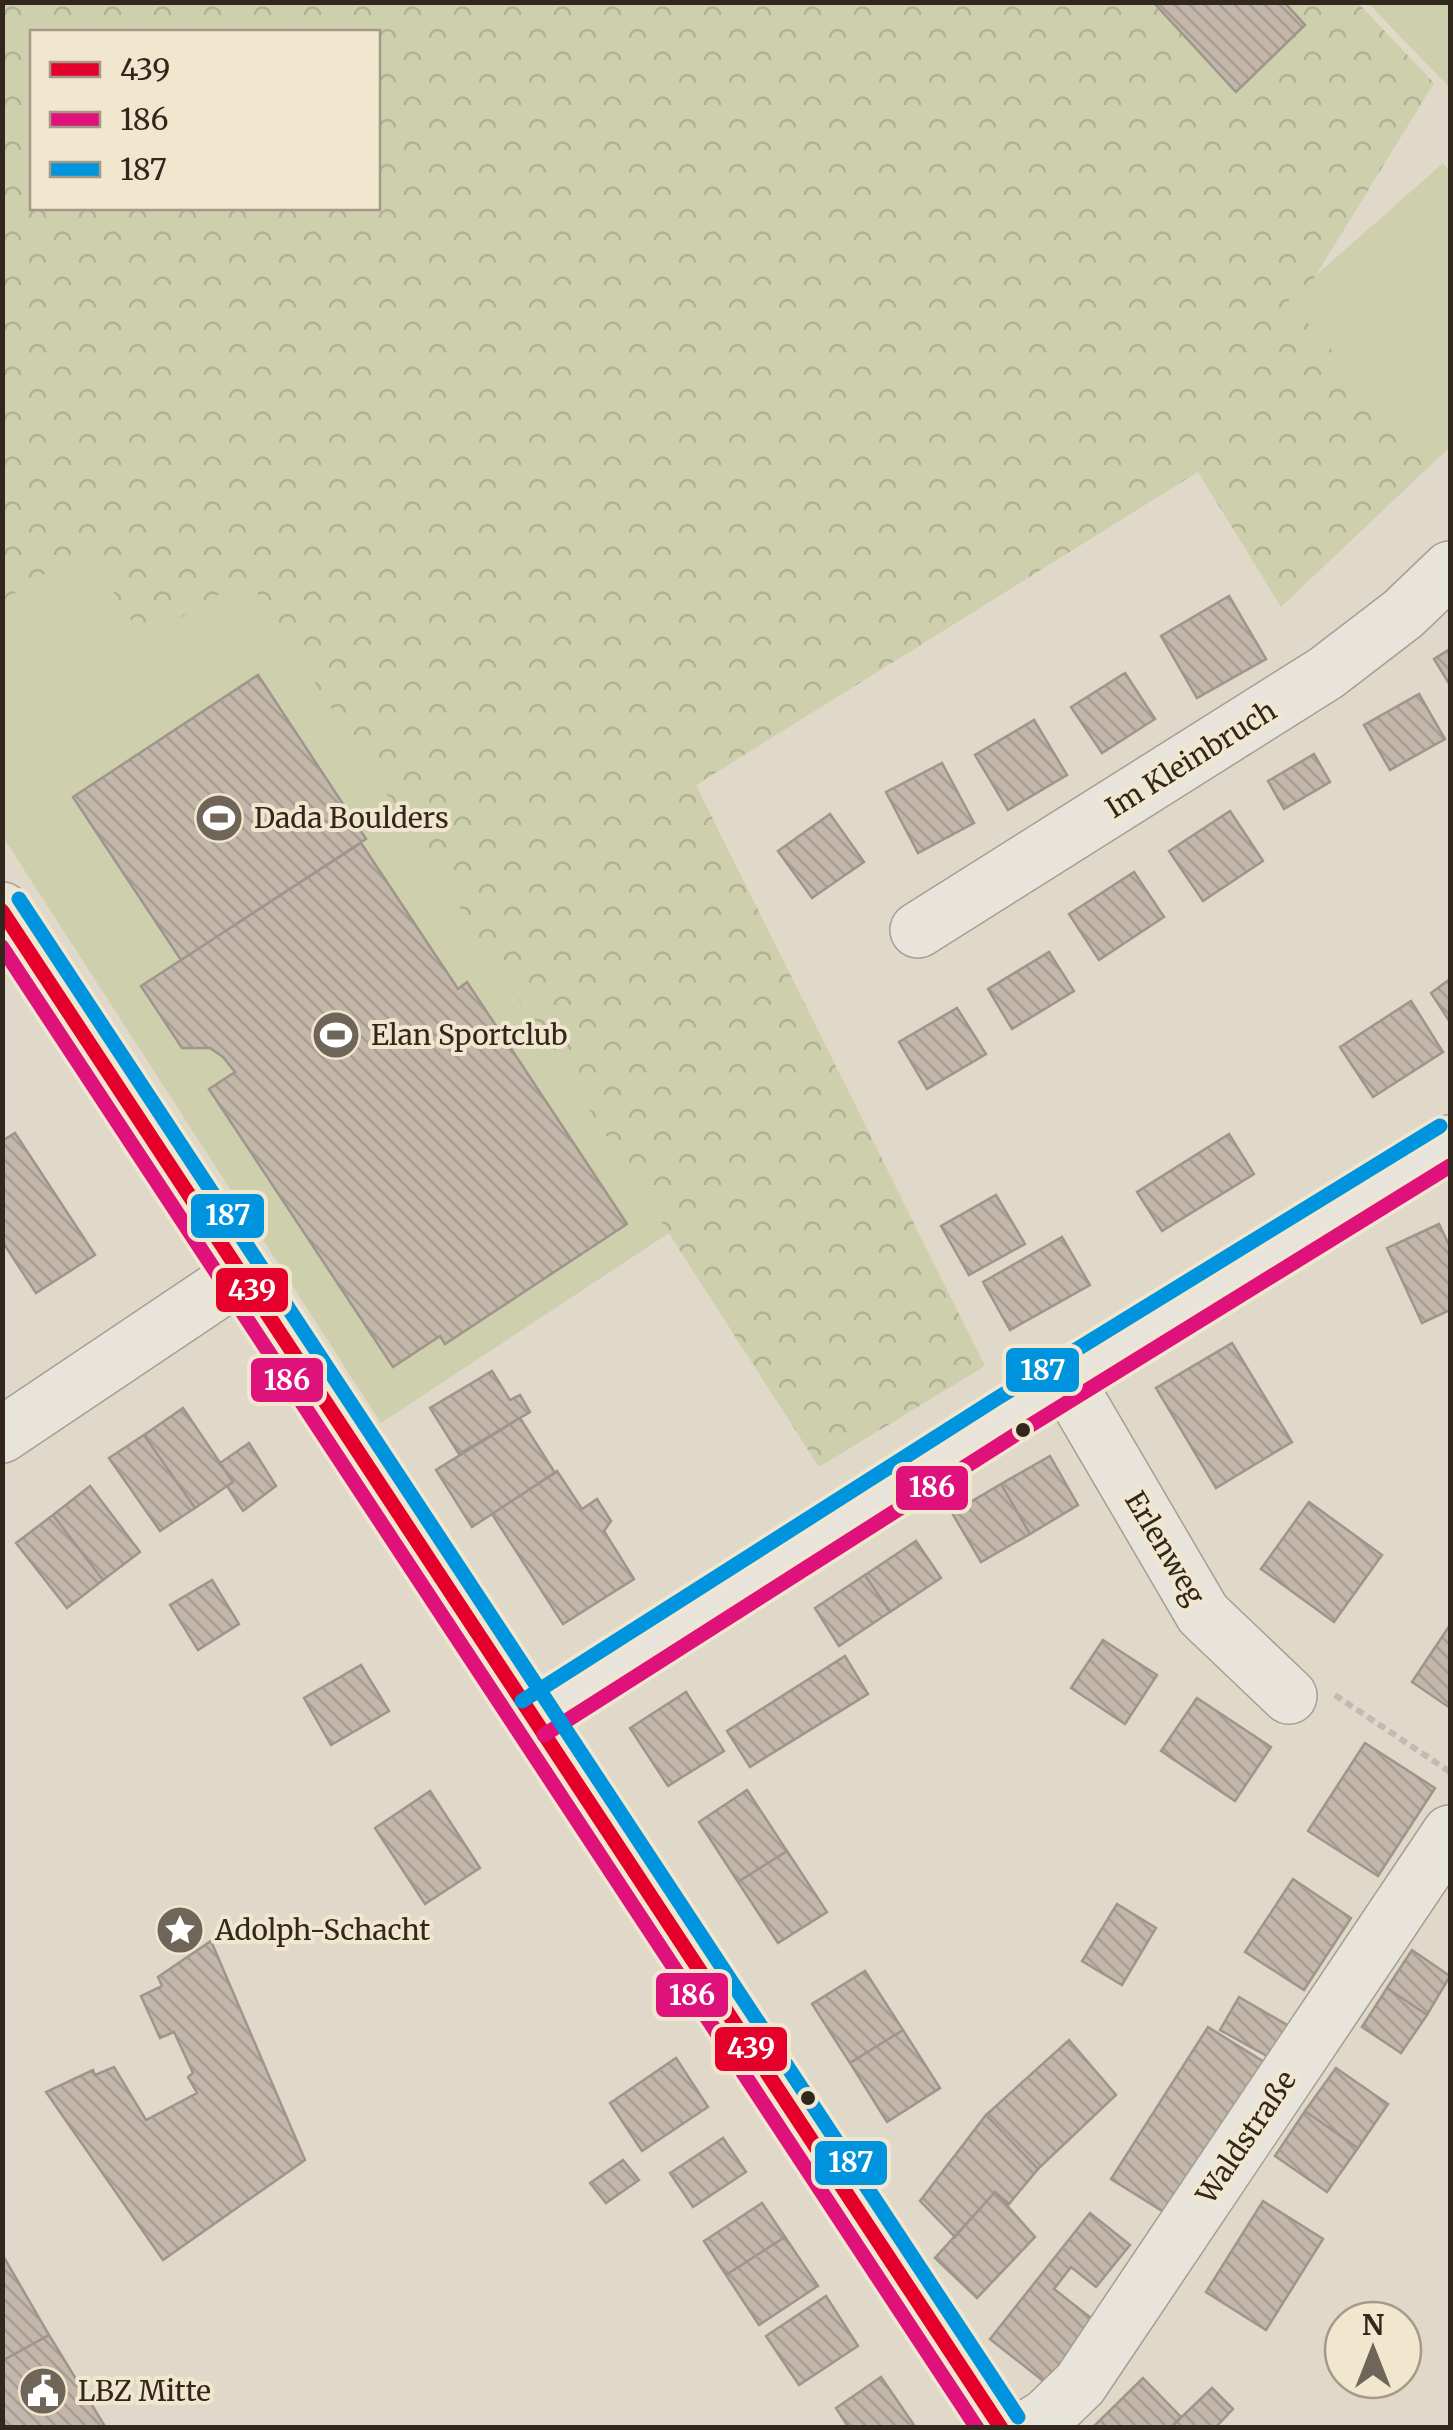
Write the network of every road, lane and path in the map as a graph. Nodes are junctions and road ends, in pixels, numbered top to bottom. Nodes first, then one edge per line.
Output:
1 (1450, 570) edge
2 (2, 910) edge
3 (918, 930) dead end
4 (1450, 1143) edge
5 (242, 1274) junction
6 (1066, 1380) junction
7 (2, 1434) edge
8 (1290, 1696) joint
9 (533, 1718) junction
10 (1450, 1772) edge
11 (1450, 1833) edge
12 (1002, 2428) edge
13 (1028, 2428) edge

1 - 3 street, Im Kleinbruch
2 - 5 street
4 - 6 street
5 - 7 street
5 - 9 street
6 - 8 street, Erlenweg
6 - 9 street
8 - 10 path
9 - 12 street
11 - 13 street, Waldstraße

